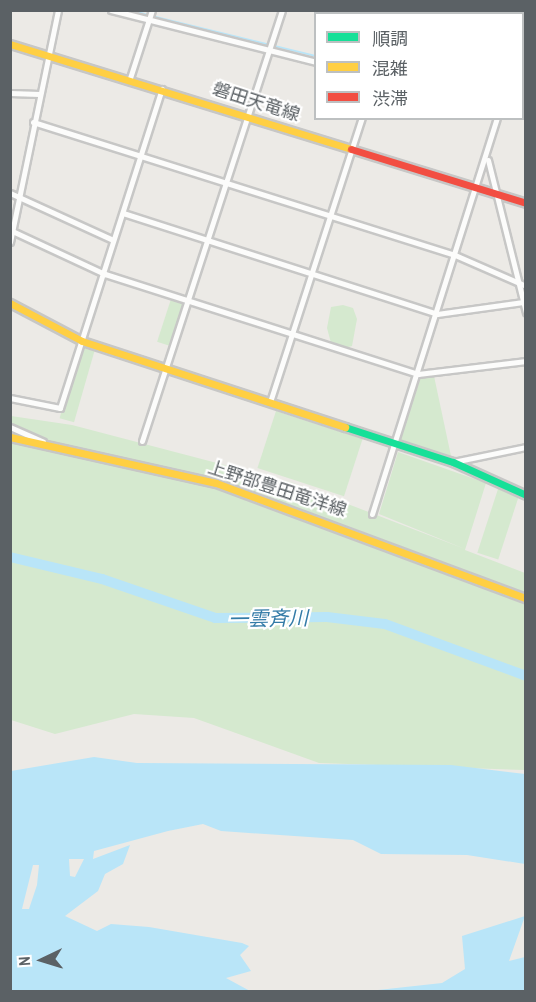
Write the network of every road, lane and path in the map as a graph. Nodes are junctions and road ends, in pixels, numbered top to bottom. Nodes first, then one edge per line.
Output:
1 (58, 10) edge
2 (111, 10) edge
3 (152, 10) edge
4 (281, 11) edge
5 (148, 20) junction
6 (10, 44) edge
7 (267, 52) junction
8 (49, 54) junction
9 (314, 62) edge
10 (130, 78) junction
11 (162, 88) junction
12 (10, 93) edge
13 (39, 94) junction
14 (246, 114) junction
15 (361, 120) edge
16 (497, 120) edge
17 (33, 122) junction
18 (353, 149) junction
19 (141, 155) junction
20 (488, 159) junction
21 (224, 182) junction
22 (477, 188) junction
23 (10, 193) edge
24 (496, 193) junction
25 (23, 198) junction
26 (525, 203) edge
27 (123, 213) junction
28 (331, 216) junction
29 (12, 230) edge
30 (113, 240) junction
31 (207, 240) junction
32 (10, 242) edge
33 (455, 255) junction
34 (105, 274) junction
35 (312, 274) junction
36 (522, 284) edge
37 (186, 299) junction
38 (523, 302) junction
39 (10, 303) edge
40 (525, 312) edge
41 (437, 314) junction
42 (292, 335) junction
43 (82, 341) junction
44 (525, 361) edge
45 (164, 368) junction
46 (418, 375) junction
47 (10, 398) edge
48 (270, 402) junction
49 (10, 426) edge
50 (10, 437) edge
51 (142, 441) dead end
52 (43, 442) junction
53 (395, 443) junction
54 (525, 447) edge
55 (453, 462) junction
56 (525, 495) edge
57 (372, 514) dead end
58 (525, 598) edge

1 - 8 street
2 - 5 street
3 - 5 street
4 - 7 street
5 - 7 street
5 - 10 street
6 - 8 main road, 磐田天竜線
7 - 9 street
7 - 14 street
8 - 10 main road, 磐田天竜線
8 - 13 street
10 - 11 main road, 磐田天竜線
11 - 14 main road, 磐田天竜線
11 - 19 street
12 - 13 street
13 - 17 street
14 - 18 main road, 磐田天竜線
14 - 21 street
15 - 18 street
16 - 20 street
17 - 19 street
17 - 25 street
18 - 22 main road, 磐田天竜線
18 - 28 street
19 - 21 street
19 - 27 street
20 - 22 street
20 - 24 street
21 - 28 street
21 - 31 street
22 - 24 main road, 磐田天竜線
22 - 33 street
23 - 25 street
24 - 26 main road, 磐田天竜線
24 - 36 street
25 - 29 street
25 - 30 street
27 - 30 street
27 - 31 street
28 - 33 street
28 - 35 street
29 - 32 street
29 - 34 street
30 - 34 street
31 - 35 street
31 - 37 street
33 - 36 street
33 - 41 street
34 - 37 street
34 - 43 street
35 - 41 street
35 - 42 street
36 - 38 street
37 - 42 street
37 - 45 street
38 - 40 street
38 - 41 street
39 - 43 main road
41 - 46 street
42 - 46 street
42 - 48 street
43 - 45 main road
43 - 47 street
44 - 46 street
45 - 48 main road
45 - 51 street
46 - 53 street
48 - 53 main road
49 - 52 street
50 - 52 main road, 上野部豊田竜洋線
52 - 58 main road, 上野部豊田竜洋線
53 - 55 main road
53 - 57 street
54 - 55 street
55 - 56 main road

